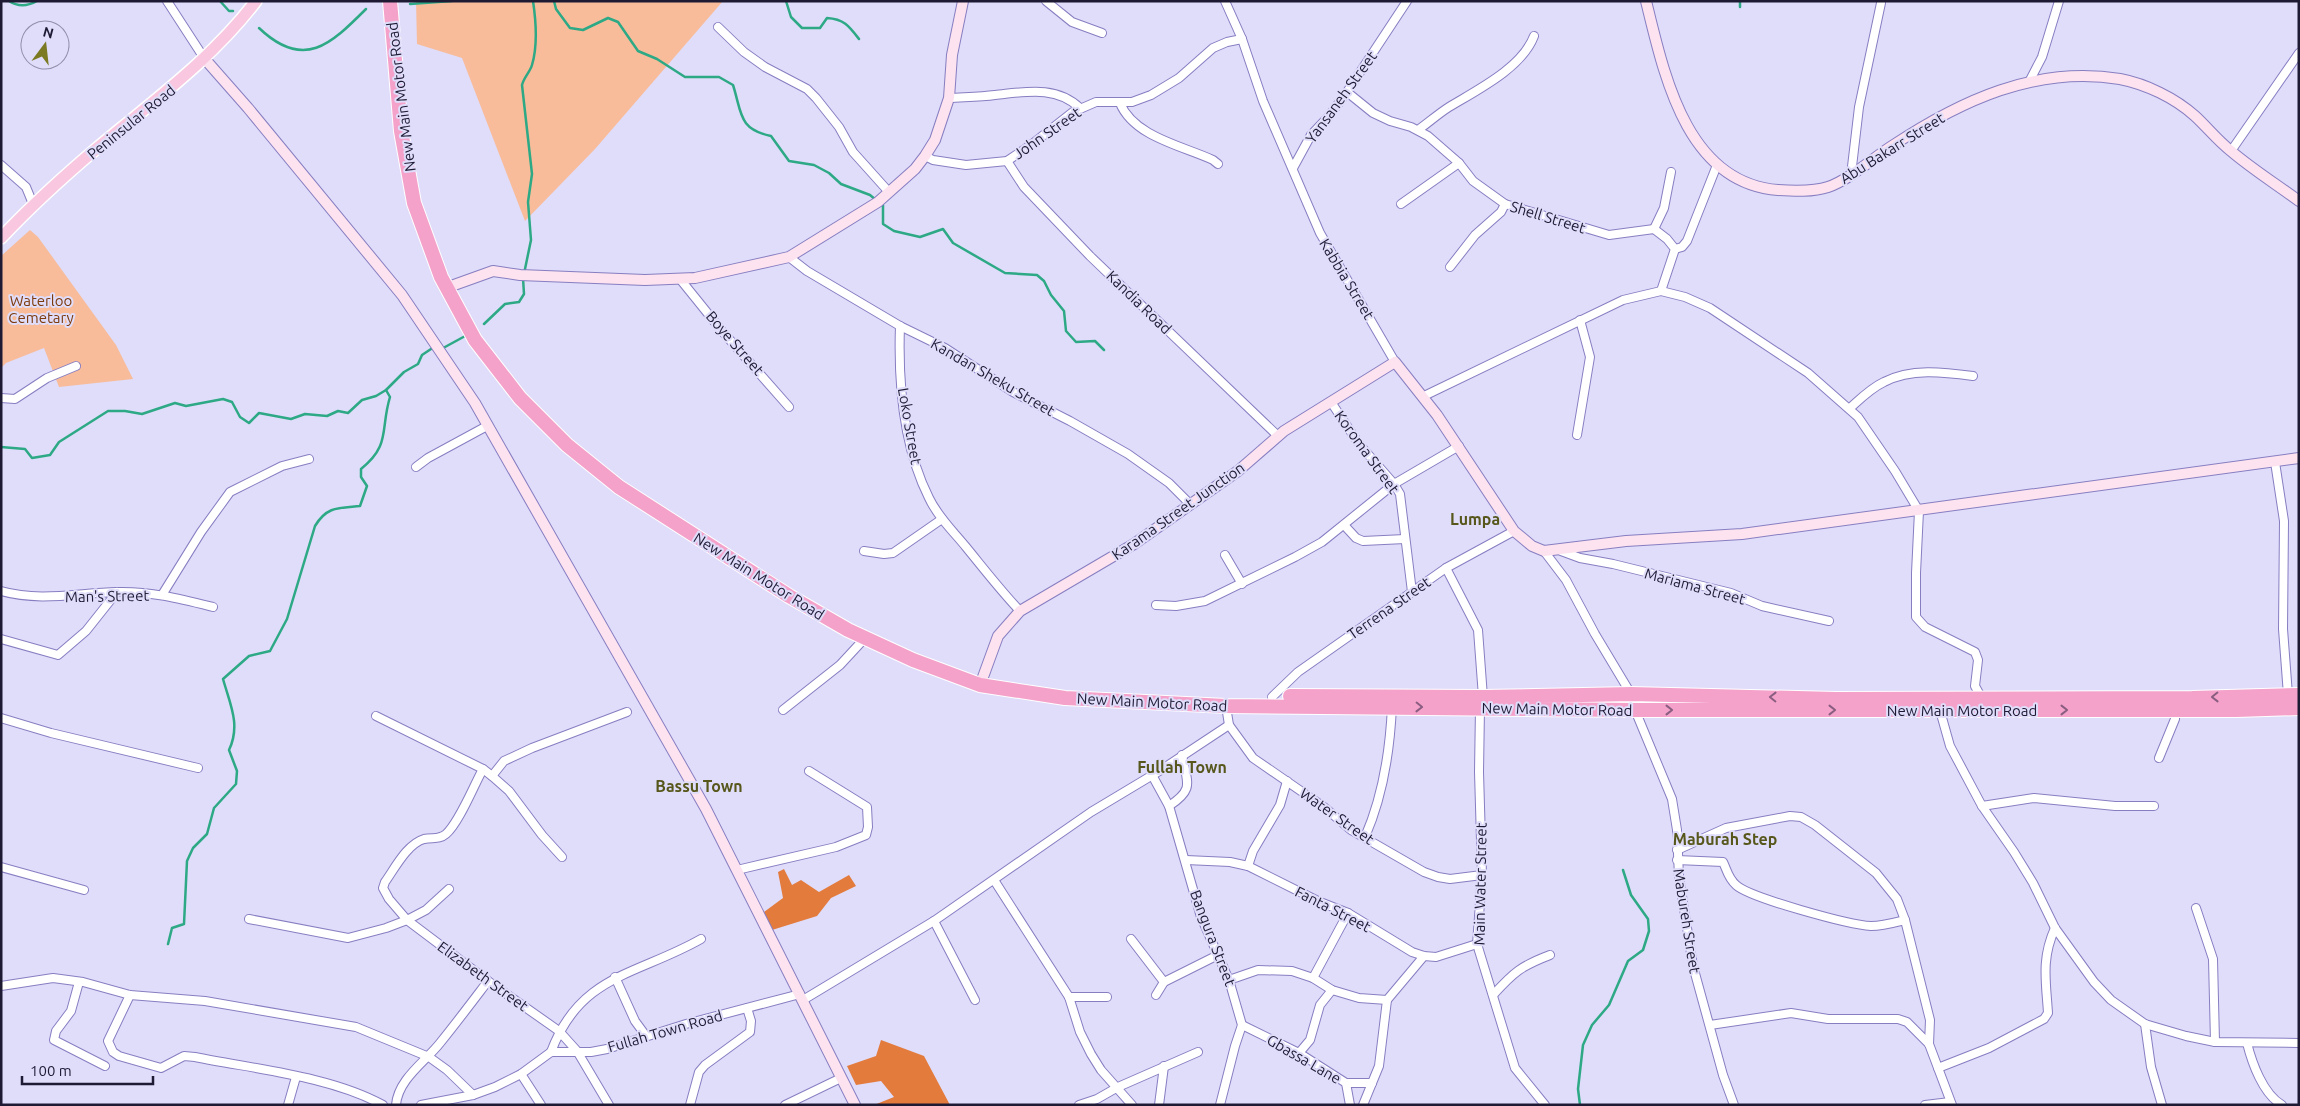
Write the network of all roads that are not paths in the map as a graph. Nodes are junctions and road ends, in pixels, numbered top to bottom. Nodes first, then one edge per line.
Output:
1 (168, 1) edge
2 (256, 1) edge
3 (390, 1) edge
4 (397, 1) edge
5 (963, 1) edge
6 (1046, 1) edge
7 (1225, 1) edge
8 (1407, 1) edge
9 (1646, 1) edge
10 (2059, 1) edge
11 (1880, 3) dead end
12 (718, 27) dead end
13 (1102, 33) dead end
14 (1534, 36) dead end
15 (1242, 39) junction
16 (2299, 52) edge
17 (204, 58) junction
18 (2029, 82) junction
19 (1347, 92) junction
20 (949, 98) junction
21 (1120, 103) junction
22 (1080, 108) junction
23 (1418, 130) junction
24 (2231, 152) junction
25 (925, 156) junction
26 (1007, 161) junction
27 (1459, 163) junction
28 (1218, 164) dead end
29 (1, 165) edge
30 (1717, 165) junction
31 (1293, 168) junction
32 (1670, 172) dead end
33 (1851, 175) junction
34 (888, 191) junction
35 (2299, 201) edge
36 (33, 204) junction
37 (1401, 204) dead end
38 (1505, 204) junction
39 (1654, 229) junction
40 (1, 238) edge
41 (1675, 249) junction
42 (789, 257) junction
43 (1450, 267) dead end
44 (680, 279) junction
45 (454, 285) junction
46 (1661, 290) junction
47 (1580, 320) junction
48 (900, 326) junction
49 (1395, 362) junction
50 (76, 366) dead end
51 (1972, 376) dead end
52 (1424, 396) junction
53 (1, 398) edge
54 (1331, 402) junction
55 (789, 407) dead end
56 (1850, 408) junction
57 (487, 426) junction
58 (1577, 435) dead end
59 (1278, 436) junction
60 (1459, 446) junction
61 (2299, 458) edge
62 (309, 459) dead end
63 (2275, 462) junction
64 (416, 467) dead end
65 (1394, 484) junction
66 (1191, 505) junction
67 (1919, 512) junction
68 (942, 519) junction
69 (1344, 525) junction
70 (1514, 532) junction
71 (1405, 539) junction
72 (864, 551) dead end
73 (1544, 551) junction
74 (1560, 551) junction
75 (1225, 555) dead end
76 (1446, 568) junction
77 (1242, 584) junction
78 (1, 591) edge
79 (117, 592) junction
80 (1412, 592) junction
81 (162, 595) junction
82 (1156, 605) dead end
83 (213, 606) dead end
84 (1020, 612) junction
85 (1829, 621) dead end
86 (1, 638) edge
87 (865, 638) junction
88 (982, 677) junction
89 (1631, 694) junction
90 (2294, 695) edge
91 (1272, 697) junction
92 (1980, 697) junction
93 (1482, 703) junction
94 (1939, 703) junction
95 (2237, 704) junction
96 (1226, 706) junction
97 (1392, 706) junction
98 (2299, 708) edge
99 (783, 710) dead end
100 (1635, 710) junction
101 (2176, 710) junction
102 (627, 712) dead end
103 (376, 716) dead end
104 (1, 718) edge
105 (1229, 725) junction
106 (1182, 755) junction
107 (2159, 758) dead end
108 (198, 768) dead end
109 (483, 769) junction
110 (809, 770) dead end
111 (1152, 775) junction
112 (492, 776) junction
113 (1287, 781) junction
114 (1169, 806) junction
115 (1982, 806) junction
116 (2154, 806) dead end
117 (1365, 838) junction
118 (1677, 850) junction
119 (562, 858) dead end
120 (1186, 860) junction
121 (1677, 860) junction
122 (1, 866) edge
123 (1248, 866) junction
124 (737, 870) junction
125 (1482, 875) junction
126 (994, 880) junction
127 (449, 889) dead end
128 (84, 890) dead end
129 (2196, 908) dead end
130 (1348, 913) junction
131 (249, 919) dead end
132 (407, 920) junction
133 (1905, 920) junction
134 (934, 921) junction
135 (2055, 928) junction
136 (700, 939) dead end
137 (1131, 939) dead end
138 (1478, 944) junction
139 (1218, 955) junction
140 (1550, 955) dead end
141 (1424, 956) junction
142 (615, 977) junction
143 (1313, 978) junction
144 (1230, 980) junction
145 (488, 981) junction
146 (79, 982) junction
147 (1164, 982) junction
148 (1, 986) edge
149 (1332, 990) junction
150 (130, 995) junction
151 (1156, 995) dead end
152 (1494, 995) junction
153 (801, 997) junction
154 (1069, 997) junction
155 (1107, 997) dead end
156 (975, 1000) dead end
157 (1387, 1000) junction
158 (747, 1008) junction
159 (2145, 1024) junction
160 (1242, 1025) junction
161 (1710, 1025) junction
162 (559, 1031) junction
163 (646, 1036) junction
164 (2215, 1042) junction
165 (2247, 1043) junction
166 (2299, 1043) edge
167 (1929, 1044) junction
168 (577, 1051) junction
169 (551, 1052) junction
170 (1198, 1052) dead end
171 (1299, 1053) junction
172 (429, 1057) junction
173 (105, 1066) dead end
174 (1164, 1066) junction
175 (1938, 1068) junction
176 (521, 1074) junction
177 (296, 1077) junction
178 (841, 1078) junction
179 (1346, 1083) junction
180 (1372, 1083) junction
181 (1118, 1087) junction
182 (473, 1095) junction
183 (1951, 1103) edge
184 (288, 1105) edge
185 (383, 1105) edge
186 (396, 1105) edge
187 (421, 1105) edge
188 (541, 1105) edge
189 (609, 1105) edge
190 (690, 1105) edge
191 (785, 1105) edge
192 (855, 1105) edge
193 (1079, 1105) edge
194 (1132, 1105) edge
195 (1159, 1105) edge
196 (1220, 1105) edge
197 (1350, 1105) edge
198 (1363, 1105) edge
199 (1545, 1105) edge
200 (1734, 1105) edge
201 (1924, 1105) edge
202 (2162, 1105) edge
203 (2282, 1105) edge

1 - 17 street
2 - 17 main road, Peninsular Road
3 - 87 highway, New Main Motor Road
4 - 45 highway, New Main Motor Road
5 - 20 street
6 - 13 street
7 - 15 street, Kabbia Street
8 - 19 street, Yansaneh Street
9 - 30 street, Abu Bakarr Street
10 - 18 street
11 - 33 street
12 - 34 street
14 - 23 street
15 - 21 street, John Street
15 - 31 street, Kabbia Street
16 - 24 street
17 - 36 main road, Peninsular Road
17 - 57 street
18 - 24 street, Abu Bakarr Street
18 - 33 street, Abu Bakarr Street
19 - 23 street, Shell Street
19 - 31 street, Yansaneh Street
20 - 22 street
20 - 25 street
21 - 22 street, John Street
21 - 28 street
22 - 26 street, John Street
23 - 27 street, Shell Street
24 - 35 street, Abu Bakarr Street
25 - 26 street, John Street
25 - 34 street
26 - 59 street, Kandia Road
27 - 37 street
27 - 38 street, Shell Street
29 - 36 street
30 - 33 street, Abu Bakarr Street
30 - 41 street
31 - 49 street, Kabbia Street
32 - 39 street
34 - 42 street
36 - 40 main road, Peninsular Road
38 - 39 street, Shell Street
38 - 43 street
39 - 41 street
41 - 46 street
42 - 44 street
42 - 48 street, Kandan Sheku Street
44 - 45 street
44 - 55 street, Boye Street
45 - 88 highway, New Main Motor Road
46 - 47 street
46 - 56 street
47 - 52 street
47 - 58 street
48 - 66 street, Kandan Sheku Street
48 - 68 street, Loko Street
49 - 52 street, Kabbia Street
49 - 54 street, Karama Street Junction
50 - 53 street
51 - 56 street
52 - 60 street, Kabbia Street
54 - 59 street, Karama Street Junction
54 - 65 street, Koroma Street
56 - 67 street
57 - 64 street
57 - 124 street
59 - 66 street, Karama Street Junction
60 - 65 street
60 - 70 street, Kabbia Street
61 - 63 street
62 - 81 street
63 - 67 street
63 - 90 street
65 - 69 street
65 - 71 street, Koroma Street
66 - 84 street, Karama Street Junction
67 - 74 street
67 - 92 street
68 - 72 street
68 - 84 street, Loko Street
69 - 71 street
69 - 77 street
70 - 73 street
70 - 76 street, Terrena Street
71 - 80 street, Koroma Street
73 - 74 street
73 - 89 street
74 - 85 street, Mariama Street
75 - 77 street
76 - 80 street, Terrena Street
76 - 93 street, Main Water Street
77 - 82 street
78 - 79 street, Man's Street
79 - 81 street, Man's Street
79 - 86 street
80 - 91 street, Terrena Street
81 - 83 street, Man's Street
84 - 88 street, Karama Street Junction
87 - 96 highway, New Main Motor Road
87 - 99 street
88 - 91 highway, New Main Motor Road
89 - 93 highway, New Main Motor Road
94 -> 89 highway, New Main Motor Road
90 - 95 highway, New Main Motor Road
91 - 93 highway, New Main Motor Road
92 - 94 highway, New Main Motor Road
95 -> 92 highway, New Main Motor Road
97 -> 93 highway, New Main Motor Road
93 - 100 highway, New Main Motor Road
93 - 125 street, Main Water Street
100 -> 94 highway, New Main Motor Road
94 -> 101 highway, New Main Motor Road
94 - 115 street
95 - 98 highway, New Main Motor Road
95 - 101 highway, New Main Motor Road
96 - 97 highway, New Main Motor Road
96 - 105 street, Water Street
97 - 117 street
100 - 118 street, Mabureh Street
101 - 107 street
102 - 112 street
103 - 109 street
104 - 108 street
105 - 106 street, Fullah Town Road
105 - 113 street, Water Street
106 - 111 street, Fullah Town Road
106 - 114 street
109 - 112 street
109 - 132 street, Elizabeth Street
110 - 124 street
111 - 114 street, Bangura Street
111 - 126 street, Fullah Town Road
112 - 119 street
113 - 117 street, Water Street
113 - 123 street
114 - 120 street, Bangura Street
115 - 116 street
115 - 135 street
117 - 125 street, Water Street
118 - 121 street, Mabureh Street
118 - 133 street
120 - 123 street, Fanta Street
120 - 139 street, Bangura Street
121 - 133 street
121 - 161 street, Mabureh Street
122 - 128 street
123 - 130 street, Fanta Street
124 - 153 street
125 - 138 street, Main Water Street
126 - 134 street, Fullah Town Road
126 - 154 street
127 - 132 street
129 - 164 street
130 - 141 street, Fanta Street
130 - 143 street
131 - 132 street
132 - 145 street, Elizabeth Street
133 - 167 street
134 - 153 street, Fullah Town Road
134 - 156 street
135 - 159 street
135 - 175 street
136 - 142 street
137 - 147 street
138 - 141 street
138 - 152 street, Main Water Street
139 - 144 street, Bangura Street
139 - 147 street
140 - 152 street
141 - 157 street
142 - 162 street
142 - 163 street
143 - 144 street
143 - 149 street
144 - 160 street, Bangura Street
145 - 162 street, Elizabeth Street
145 - 172 street
146 - 148 street
146 - 150 street
146 - 173 street
147 - 151 street
149 - 157 street
149 - 171 street
150 - 172 street
150 - 177 street
152 - 199 street, Main Water Street
153 - 158 street, Fullah Town Road
153 - 178 street
154 - 155 street
154 - 181 street
157 - 180 street
158 - 163 street, Fullah Town Road
158 - 190 street
159 - 164 street
159 - 202 street
160 - 171 street, Gbassa Lane
160 - 196 street
161 - 167 street
161 - 200 street, Mabureh Street
162 - 168 street, Elizabeth Street
162 - 169 street
163 - 168 street, Fullah Town Road
164 - 165 street
165 - 166 street
165 - 203 street
167 - 175 street
168 - 169 street, Fullah Town Road
168 - 189 street, Elizabeth Street
169 - 176 street
170 - 174 street
171 - 179 street, Gbassa Lane
172 - 182 street
172 - 186 street
174 - 181 street
174 - 195 street
175 - 183 street
176 - 182 street
176 - 188 street
177 - 184 street
177 - 185 street
178 - 191 street
178 - 192 street
179 - 180 street
179 - 197 street, Gbassa Lane
180 - 198 street
181 - 193 street
181 - 194 street
182 - 187 street
183 - 201 street

